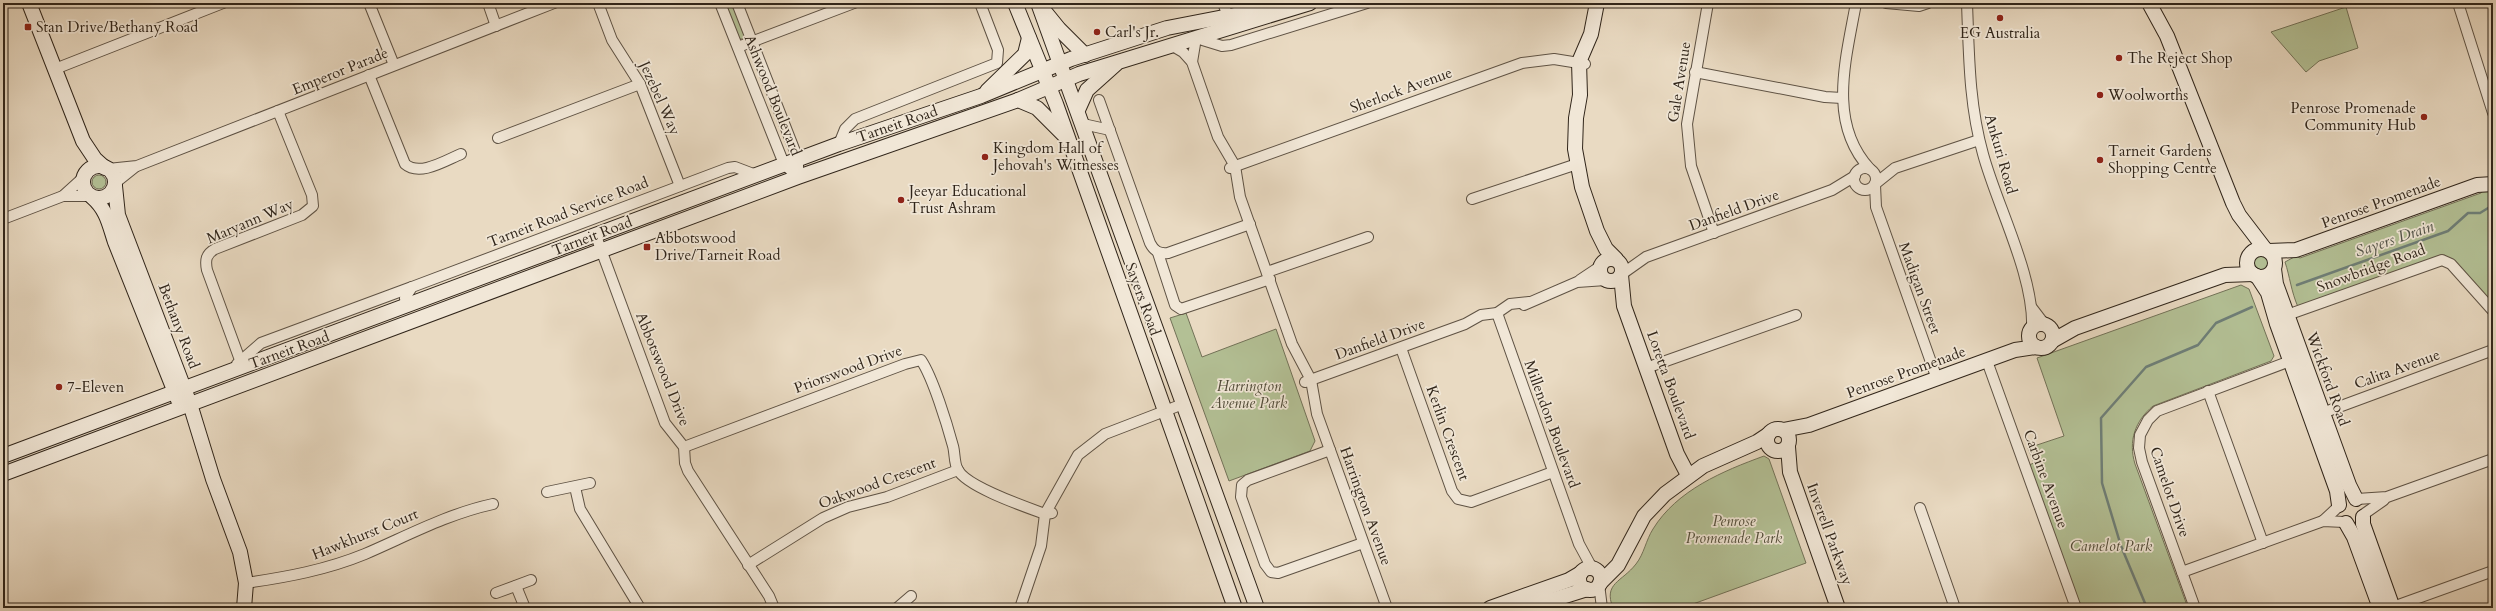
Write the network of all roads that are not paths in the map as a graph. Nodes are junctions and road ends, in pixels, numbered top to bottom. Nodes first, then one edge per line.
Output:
1 (29, 3) edge
2 (223, 3) edge
3 (369, 3) edge
4 (488, 3) edge
5 (554, 3) edge
6 (598, 3) edge
7 (720, 3) edge
8 (737, 3) edge
9 (854, 3) edge
10 (980, 3) edge
11 (1015, 3) edge
12 (1038, 3) edge
13 (1301, 3) edge
14 (1310, 3) edge
15 (1367, 3) edge
16 (1597, 3) edge
17 (1708, 3) edge
18 (1856, 3) edge
19 (1886, 3) edge
20 (1928, 3) edge
21 (1967, 3) edge
22 (2149, 3) edge
23 (2158, 3) edge
24 (2458, 3) edge
25 (1226, 9) edge
26 (496, 26) junction
27 (2166, 36) junction
28 (1029, 38) junction
29 (1196, 38) junction
30 (752, 41) junction
31 (1171, 45) junction
32 (738, 47) junction
33 (1085, 55) junction
34 (1119, 62) junction
35 (1192, 62) junction
36 (1582, 63) junction
37 (1061, 64) junction
38 (394, 65) junction
39 (55, 69) junction
40 (1695, 72) junction
41 (1042, 73) junction
42 (369, 75) junction
43 (1066, 78) junction
44 (640, 84) junction
45 (1049, 87) junction
46 (981, 96) junction
47 (1842, 98) junction
48 (1018, 100) junction
49 (1099, 100) dead end
50 (1078, 110) junction
51 (278, 111) junction
52 (2493, 113) edge
53 (1083, 124) junction
54 (1110, 130) junction
55 (498, 138) dead end
56 (1067, 138) junction
57 (1979, 140) junction
58 (83, 141) junction
59 (839, 144) junction
60 (1855, 150) junction
61 (461, 154) dead end
62 (798, 159) junction
63 (784, 164) junction
64 (1577, 164) junction
65 (137, 166) junction
66 (1232, 167) junction
67 (106, 168) junction
68 (1896, 168) junction
69 (1871, 169) junction
70 (2493, 174) edge
71 (756, 175) junction
72 (1855, 175) junction
73 (84, 176) junction
74 (798, 177) junction
75 (1875, 184) junction
76 (2493, 184) edge
77 (115, 185) junction
78 (2477, 185) junction
79 (680, 186) junction
80 (1861, 189) junction
81 (1832, 190) junction
82 (63, 196) junction
83 (91, 196) junction
84 (1472, 199) dead end
85 (1876, 207) junction
86 (2239, 215) junction
87 (3, 219) edge
88 (1250, 224) junction
89 (1597, 231) junction
90 (1714, 233) junction
91 (596, 236) junction
92 (1368, 237) dead end
93 (2267, 250) junction
94 (2296, 250) junction
95 (602, 251) junction
96 (1158, 253) junction
97 (1646, 257) junction
98 (2248, 258) junction
99 (1616, 260) junction
100 (1601, 266) junction
101 (2274, 268) junction
102 (1621, 275) junction
103 (2255, 275) junction
104 (1268, 276) junction
105 (2225, 276) junction
106 (1607, 280) junction
107 (518, 282) junction
108 (1577, 282) junction
109 (412, 287) junction
110 (1624, 306) junction
111 (406, 307) junction
112 (2032, 308) junction
113 (2493, 311) edge
114 (1796, 314) dead end
115 (2287, 315) junction
116 (1497, 316) junction
117 (2046, 326) junction
118 (2075, 328) junction
119 (2031, 331) junction
120 (2052, 341) junction
121 (2036, 347) junction
122 (1401, 348) junction
123 (2015, 350) junction
124 (2493, 350) edge
125 (244, 357) junction
126 (1987, 361) junction
127 (2290, 361) junction
128 (1646, 368) junction
129 (230, 372) junction
130 (1936, 378) junction
131 (1308, 381) junction
132 (179, 390) junction
133 (2208, 391) junction
134 (1183, 404) junction
135 (185, 406) junction
136 (1165, 411) junction
137 (2316, 415) junction
138 (1809, 425) junction
139 (1783, 430) junction
140 (1769, 434) junction
141 (684, 447) junction
142 (1781, 447) junction
143 (1745, 448) junction
144 (1330, 450) junction
145 (3, 456) edge
146 (2493, 459) edge
147 (958, 470) junction
148 (1553, 472) junction
149 (3, 474) edge
150 (1688, 475) junction
151 (590, 484) dead end
152 (574, 486) junction
153 (547, 492) dead end
154 (2387, 497) junction
155 (2357, 499) junction
156 (493, 504) dead end
157 (2339, 505) junction
158 (1920, 508) dead end
159 (1048, 512) junction
160 (2364, 515) junction
161 (2322, 521) junction
162 (2345, 522) junction
163 (1364, 543) junction
164 (2263, 543) junction
165 (1622, 559) junction
166 (748, 565) junction
167 (1587, 570) junction
168 (2493, 571) edge
169 (2182, 572) junction
170 (531, 580) dead end
171 (246, 583) junction
172 (516, 586) junction
173 (1593, 586) junction
174 (496, 593) dead end
175 (911, 596) dead end
176 (244, 608) edge
177 (525, 608) edge
178 (640, 608) edge
179 (774, 608) edge
180 (897, 608) edge
181 (1020, 608) edge
182 (1235, 608) edge
183 (1257, 608) edge
184 (1387, 608) edge
185 (1490, 608) edge
186 (1527, 608) edge
187 (1602, 608) edge
188 (1838, 608) edge
189 (1955, 608) edge
190 (2076, 608) edge
191 (2195, 608) edge
192 (2389, 608) edge

1 - 39 street
2 - 39 street
3 - 38 street
4 - 26 street
5 - 26 street, Emperor Parade
6 - 44 street, Jezebel Way
7 - 32 street, Ashwood Boulevard
8 - 30 street, Ashwood Boulevard
9 - 30 street
10 - 59 street
11 - 28 street, Sayers Road
12 - 33 street
12 - 37 street, Sayers Road
13 - 25 street, Tarneit Road
14 - 29 street, Tarneit Road
15 - 29 street
16 - 36 street
17 - 40 street, Gale Avenue
18 - 47 street
19 - 20 street
21 - 57 street, Ankuri Road
22 - 27 street
23 - 27 street
24 - 52 street
25 - 33 street, Tarneit Road
26 - 38 street, Emperor Parade
27 - 86 street
28 - 41 street, Sayers Road
28 - 46 street
29 - 31 street, Tarneit Road
29 - 35 street, Harrington Avenue
30 - 32 street
30 - 62 street, Ashwood Boulevard
31 - 34 street, Tarneit Road
31 - 35 street
32 - 63 street, Ashwood Boulevard
33 - 37 street, Tarneit Road
34 - 43 street, Tarneit Road
34 - 50 street
35 - 66 street, Harrington Avenue
36 - 64 street
36 - 66 street, Sherlock Avenue
37 - 41 street, Tarneit Road
37 - 43 street, Sayers Road
38 - 42 street, Emperor Parade
39 - 58 street
40 - 47 street
40 - 90 street, Gale Avenue
41 - 45 street, Sayers Road
41 - 46 street, Tarneit Road
42 - 51 street, Emperor Parade
42 - 61 street
43 - 45 street, Tarneit Road
43 - 50 street, Sayers Road
44 - 55 street
44 - 79 street, Jezebel Way
45 - 48 street, Tarneit Road
45 - 56 street, Sayers Road
46 - 59 street, Tarneit Road
47 - 60 street
48 - 56 street
48 - 74 street, Tarneit Road
49 - 54 street
50 - 53 street, Sayers Road
51 - 65 street, Emperor Parade
51 - 125 street, Maryann Way
53 - 54 street
53 - 134 street, Sayers Road
54 - 96 street
56 - 136 street, Sayers Road
57 - 68 street
57 - 112 street, Ankuri Road
58 - 67 street
58 - 73 street
59 - 62 street, Tarneit Road
60 - 69 street
60 - 72 street
62 - 63 street, Tarneit Road
62 - 74 street, Ashwood Boulevard
63 - 71 street, Tarneit Road
63 - 74 street, Ashwood Boulevard
64 - 84 street
64 - 89 street
65 - 67 street, Emperor Parade
65 - 77 street, Emperor Parade
66 - 88 street, Harrington Avenue
67 - 73 street
67 - 77 street
68 - 69 street
68 - 75 street
69 - 72 street
69 - 75 street
70 - 78 street, Penrose Promenade
71 - 79 street, Tarneit Road Service Road
71 - 91 street, Tarneit Road
72 - 80 street
72 - 81 street, Danfield Drive
73 - 82 street
73 - 83 street
74 - 95 street, Tarneit Road
75 - 80 street
75 - 85 street, Madigan Street
76 - 78 street, Penrose Promenade
77 - 83 street
77 - 132 street, Bethany Road
78 - 94 street, Penrose Promenade
79 - 109 street, Tarneit Road Service Road
80 - 81 street, Danfield Drive
80 - 85 street, Madigan Street
81 - 90 street, Danfield Drive
82 - 83 street
82 - 87 street
83 - 132 street, Bethany Road
85 - 130 street, Madigan Street
86 - 93 street
86 - 98 street
88 - 96 street
88 - 104 street, Harrington Avenue
89 - 99 street
89 - 100 street
90 - 97 street, Danfield Drive
91 - 95 street, Abbotswood Drive
91 - 111 street, Tarneit Road
92 - 104 street
93 - 94 street, Penrose Promenade
93 - 98 street
93 - 101 street
94 - 101 street, Penrose Promenade
95 - 107 street, Tarneit Road
95 - 141 street, Abbotswood Drive
96 - 104 street
97 - 99 street, Danfield Drive
97 - 102 street, Danfield Drive
98 - 103 street
98 - 105 street
99 - 100 street
99 - 102 street
100 - 106 street
100 - 108 street, Danfield Drive
101 - 103 street
101 - 115 street, Wickford Road
102 - 106 street
102 - 110 street, Loretta Boulevard
103 - 105 street
103 - 127 street, Wickford Road
104 - 131 street, Harrington Avenue
105 - 118 street
106 - 108 street, Danfield Drive
106 - 110 street, Loretta Boulevard
107 - 111 street
107 - 135 street, Tarneit Road
108 - 116 street, Danfield Drive
109 - 111 street
109 - 125 street, Tarneit Road
110 - 128 street, Loretta Boulevard
111 - 129 street, Tarneit Road
112 - 117 street, Ankuri Road
112 - 119 street, Ankuri Road
113 - 115 street, Snowbridge Road
114 - 128 street
115 - 137 street, Wickford Road
116 - 122 street, Danfield Drive
116 - 148 street, Millendon Boulevard
117 - 118 street
117 - 119 street
117 - 120 street
118 - 120 street
119 - 121 street
119 - 123 street, Penrose Promenade
120 - 121 street
121 - 123 street, Penrose Promenade
122 - 131 street, Danfield Drive
122 - 148 street, Kerlin Crescent
123 - 126 street, Penrose Promenade
124 - 137 street, Calita Avenue
125 - 129 street, Tarneit Road
126 - 130 street, Penrose Promenade
126 - 190 street, Carbine Avenue
127 - 133 street, Camelot Drive
127 - 137 street, Wickford Road
128 - 150 street, Loretta Boulevard
129 - 132 street, Tarneit Road
130 - 138 street, Penrose Promenade
131 - 144 street, Harrington Avenue
132 - 135 street, Bethany Road
132 - 145 street, Tarneit Road
133 - 164 street
133 - 169 street, Camelot Drive
134 - 136 street
134 - 183 street, Sayers Road
135 - 149 street, Tarneit Road
135 - 171 street, Bethany Road
136 - 159 street
136 - 182 street, Sayers Road
137 - 155 street, Wickford Road
137 - 157 street, Wickford Road
138 - 139 street, Penrose Promenade
138 - 142 street, Penrose Promenade
139 - 140 street, Penrose Promenade
139 - 142 street
140 - 142 street
140 - 143 street
141 - 147 street, Priorswood Drive
141 - 166 street, Abbotswood Drive
142 - 143 street
142 - 188 street, Inverell Parkway
143 - 150 street
144 - 163 street, Harrington Avenue
144 - 163 street
146 - 154 street
147 - 159 street
147 - 166 street, Oakwood Crescent
148 - 167 street, Millendon Boulevard
150 - 165 street
151 - 152 street
152 - 153 street
152 - 178 street
154 - 155 street
154 - 160 street
155 - 157 street
155 - 160 street
156 - 171 street, Hawkhurst Court
157 - 161 street
157 - 162 street
158 - 189 street
159 - 181 street
160 - 162 street
160 - 192 street
161 - 162 street
161 - 164 street
162 - 192 street
163 - 184 street, Harrington Avenue
164 - 169 street
165 - 167 street
165 - 173 street
166 - 179 street, Abbotswood Drive
167 - 173 street
167 - 173 street
167 - 185 street
168 - 192 street
169 - 191 street, Camelot Drive
170 - 172 street
171 - 176 street, Bethany Road
172 - 174 street
172 - 177 street
173 - 186 street
173 - 187 street
175 - 180 street

